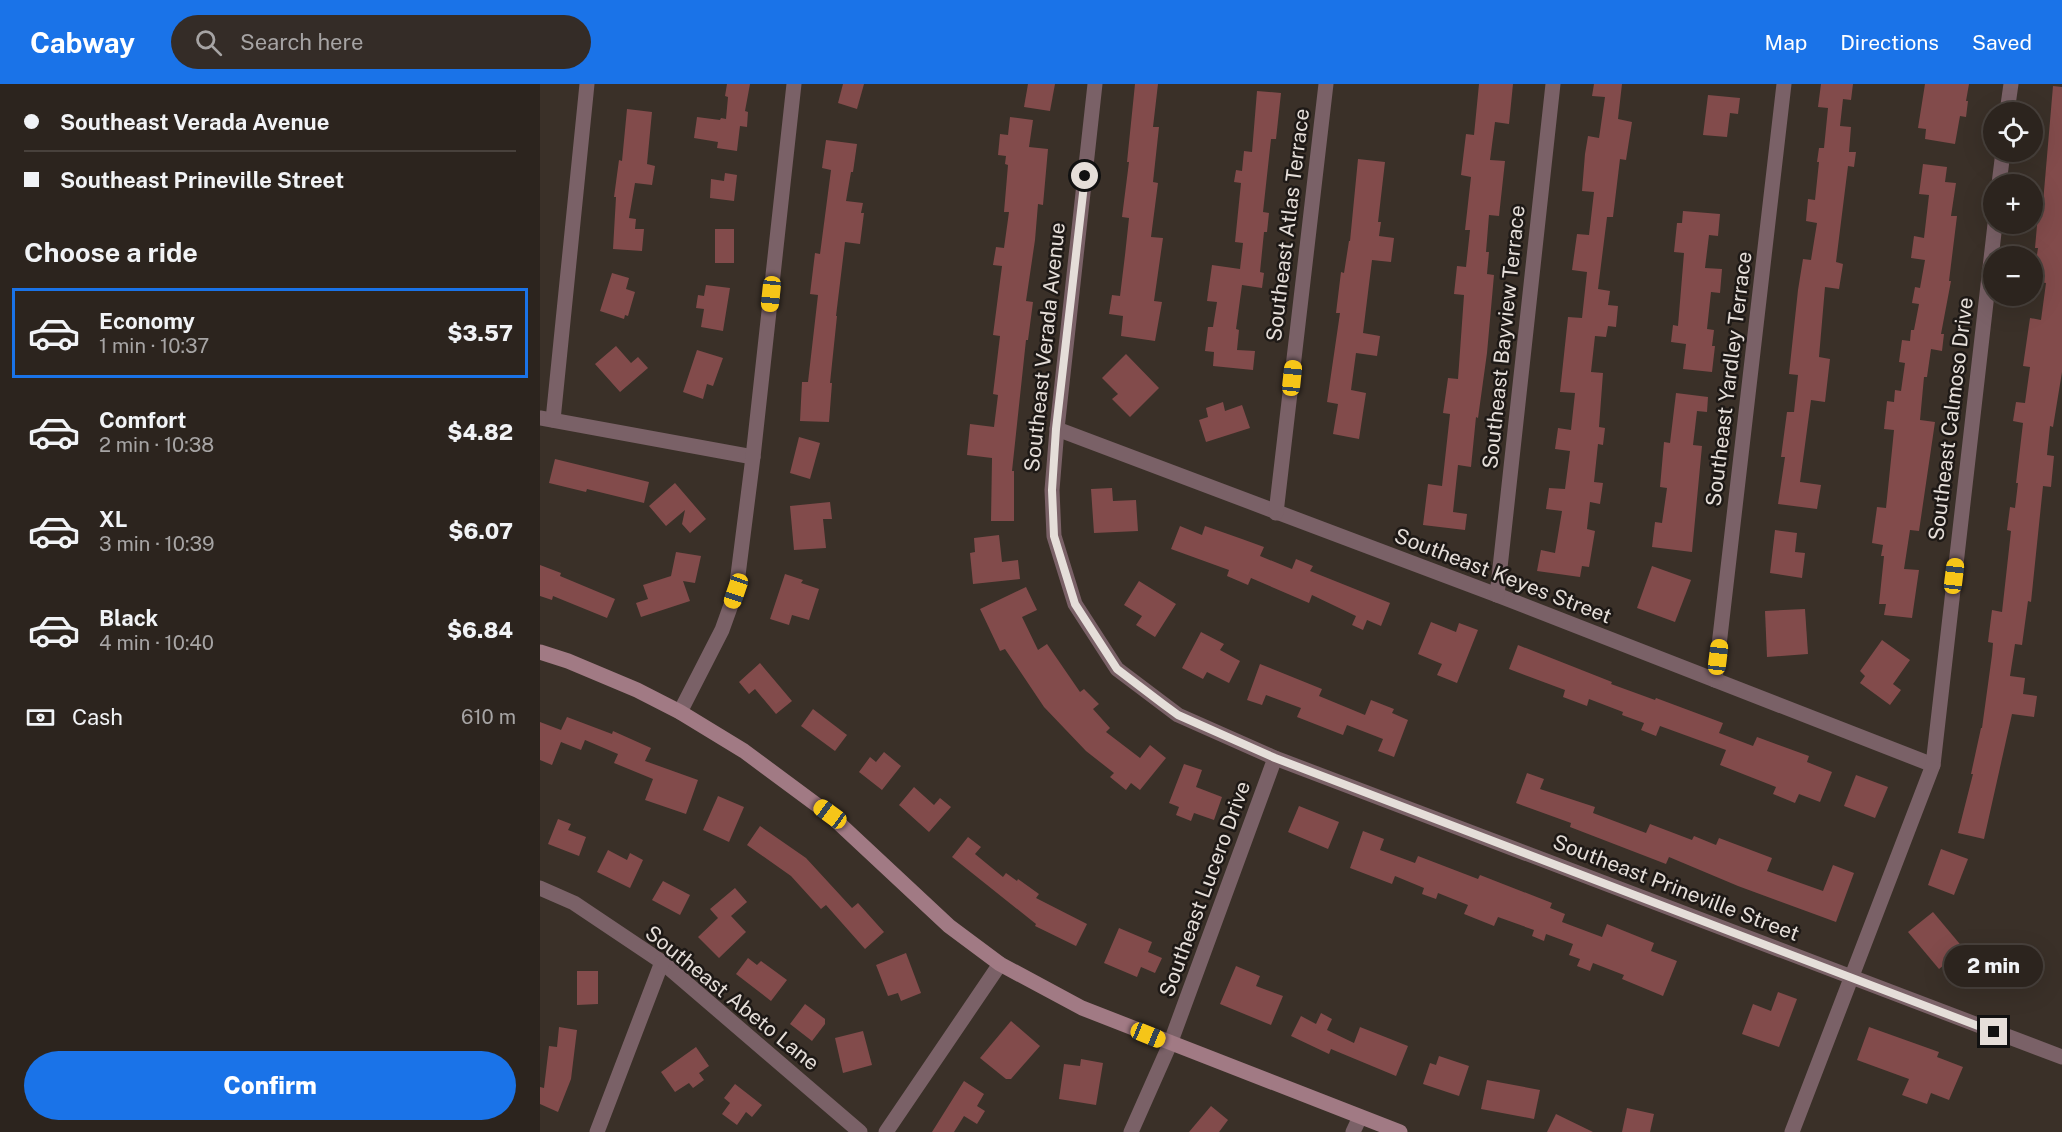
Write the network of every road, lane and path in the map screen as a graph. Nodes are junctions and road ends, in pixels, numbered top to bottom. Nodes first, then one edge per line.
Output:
1 (587, 84) edge
2 (794, 84) edge
3 (1095, 84) edge
4 (1326, 84) edge
5 (1553, 84) edge
6 (1784, 84) edge
7 (2011, 84) edge
8 (2008, 102) edge
9 (1994, 234) edge
10 (547, 419) edge
11 (1056, 429) junction
12 (753, 457) junction
13 (1276, 513) junction
14 (1497, 595) junction
15 (540, 652) edge
16 (1715, 680) junction
17 (680, 712) junction
18 (1275, 758) junction
19 (1933, 765) junction
20 (540, 888) edge
21 (662, 962) junction
22 (1000, 964) junction
23 (1852, 977) junction
24 (1170, 1044) junction
25 (2062, 1058) edge
26 (1360, 1117) junction
27 (597, 1132) edge
28 (860, 1132) edge
29 (886, 1132) edge
30 (1131, 1132) edge
31 (1353, 1132) edge
32 (1400, 1132) edge
33 (1792, 1132) edge

1 - 10 street
2 - 12 street
3 - 11 street, Southeast Verada Avenue
4 - 13 street, Southeast Atlas Terrace
5 - 14 street, Southeast Bayview Terrace
6 - 16 street, Southeast Yardley Terrace
7 - 8 street
9 - 19 street, Southeast Calmoso Drive
10 - 12 street
11 - 13 street, Southeast Keyes Street
11 - 18 street, Southeast Verada Avenue
12 - 17 street
13 - 14 street, Southeast Keyes Street
14 - 16 street, Southeast Keyes Street
15 - 17 street
16 - 19 street, Southeast Keyes Street
17 - 22 street
18 - 23 street, Southeast Prineville Street
18 - 24 street, Southeast Lucero Drive
19 - 23 street, Southeast Calmoso Drive
20 - 21 street, Southeast Abeto Lane
21 - 27 street
21 - 28 street, Southeast Abeto Lane
22 - 24 street
22 - 29 street
23 - 25 street, Southeast Prineville Street
23 - 33 street, Southeast Calmoso Drive
24 - 26 street
24 - 30 street, Southeast Lucero Drive
26 - 31 street
26 - 32 street

